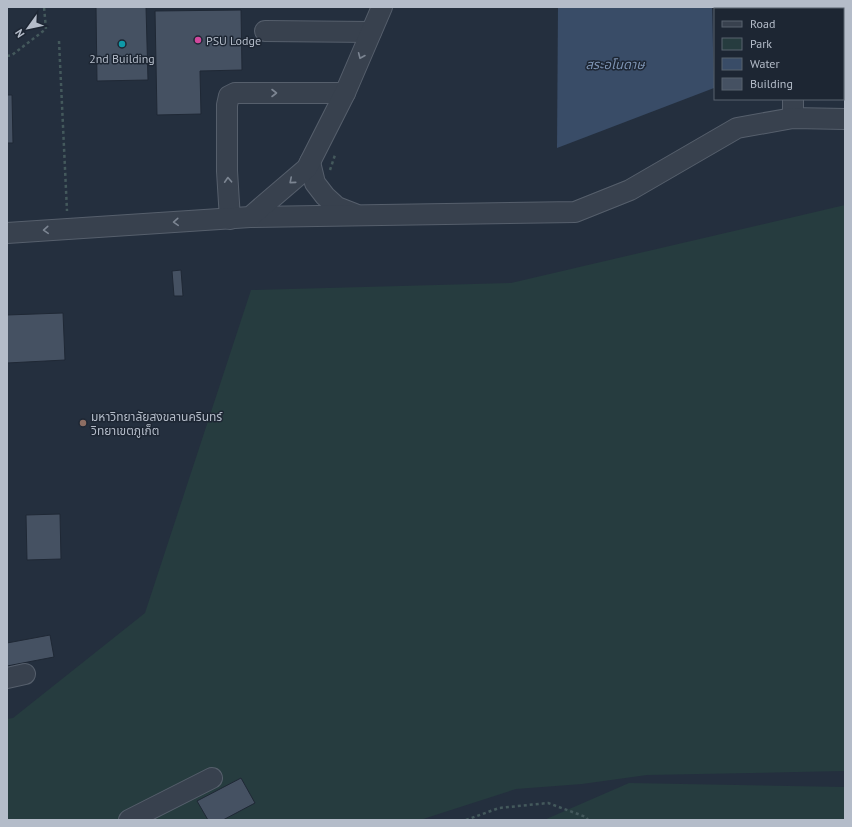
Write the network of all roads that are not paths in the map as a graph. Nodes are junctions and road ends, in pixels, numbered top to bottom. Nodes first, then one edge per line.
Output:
1 (382, 7) edge
2 (265, 30) dead end
3 (371, 32) junction
4 (345, 93) junction
5 (793, 109) edge
6 (845, 119) edge
7 (310, 162) junction
8 (360, 216) junction
9 (250, 217) junction
10 (230, 219) junction
11 (7, 233) edge
12 (212, 778) dead end
13 (129, 820) edge

1 - 3 street
2 - 3 street
3 -> 4 street
4 - 7 street
10 -> 4 street
5 - 6 street
5 - 8 street
7 - 8 street
7 -> 9 street
8 - 9 street
9 - 10 street
10 -> 11 street
12 - 13 street

